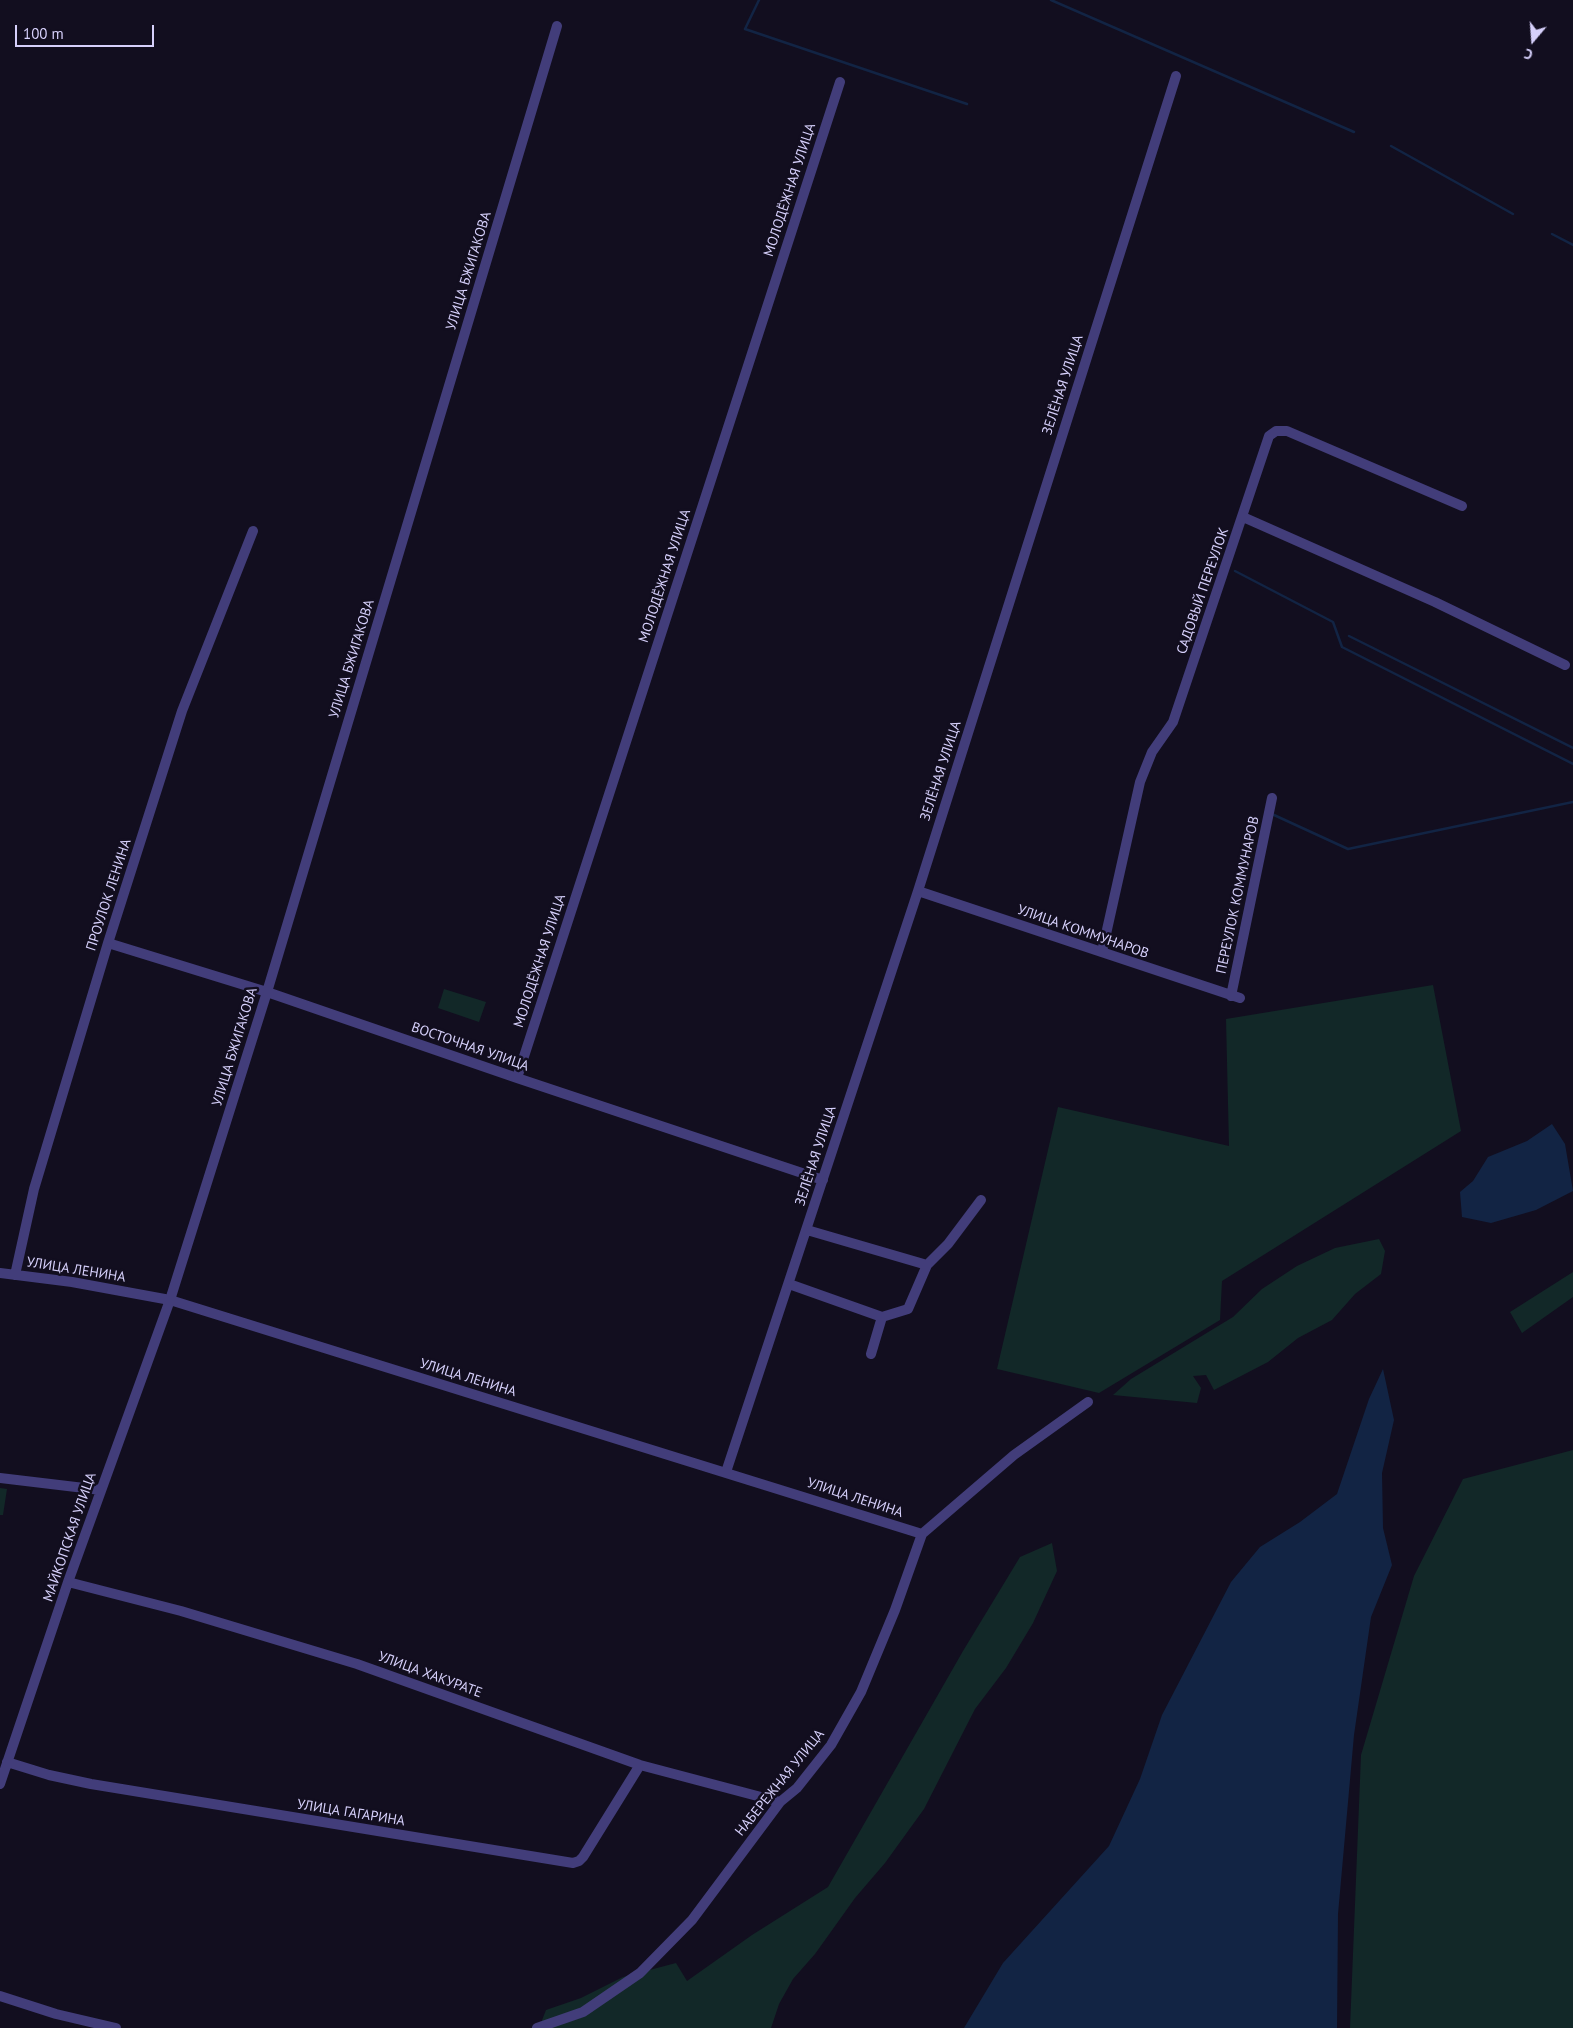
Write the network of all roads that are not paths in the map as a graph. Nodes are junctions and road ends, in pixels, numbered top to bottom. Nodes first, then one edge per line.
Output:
1 (557, 26) dead end
2 (1176, 76) dead end
3 (840, 82) dead end
4 (1462, 506) dead end
5 (1243, 517) junction
6 (253, 531) dead end
7 (1565, 665) dead end
8 (1272, 798) dead end
9 (918, 891) junction
10 (108, 943) junction
11 (1102, 952) junction
12 (267, 992) junction
13 (1235, 997) joint
14 (517, 1078) junction
15 (823, 1180) junction
16 (981, 1200) dead end
17 (807, 1230) junction
18 (927, 1265) junction
19 (0, 1273) edge
20 (15, 1275) junction
21 (789, 1284) junction
22 (170, 1300) junction
23 (882, 1316) junction
24 (871, 1354) dead end
25 (1088, 1402) dead end
26 (726, 1472) junction
27 (0, 1478) edge
28 (101, 1490) junction
29 (922, 1534) junction
30 (68, 1582) junction
31 (7, 1762) junction
32 (640, 1765) junction
33 (0, 1784) edge
34 (780, 1802) junction
35 (0, 1996) edge
36 (116, 2028) edge
37 (537, 2028) edge

1 - 12 street, УЛИЦА БЖИГАКОВА
2 - 9 street, ЗЕЛЁНАЯ УЛИЦА
3 - 14 street, МОЛОДЁЖНАЯ УЛИЦА
4 - 5 street, САДОВЫЙ ПЕРЕУЛОК
5 - 7 street
5 - 11 street, САДОВЫЙ ПЕРЕУЛОК
6 - 10 street, ПРОУЛОК ЛЕНИНА
8 - 13 street, ПЕРЕУЛОК КОММУНАРОВ
9 - 11 street, УЛИЦА КОММУНАРОВ
9 - 15 street, ЗЕЛЁНАЯ УЛИЦА
10 - 12 street, ВОСТОЧНАЯ УЛИЦА
10 - 20 street, ПРОУЛОК ЛЕНИНА
11 - 13 street, УЛИЦА КОММУНАРОВ
12 - 14 street, ВОСТОЧНАЯ УЛИЦА
12 - 22 street, УЛИЦА БЖИГАКОВА
14 - 15 street, ВОСТОЧНАЯ УЛИЦА
15 - 17 street, ЗЕЛЁНАЯ УЛИЦА
16 - 18 street
17 - 18 street
17 - 21 street, ЗЕЛЁНАЯ УЛИЦА
18 - 23 street
19 - 20 street, УЛИЦА ЛЕНИНА
20 - 22 street, УЛИЦА ЛЕНИНА
21 - 23 street
21 - 26 street, ЗЕЛЁНАЯ УЛИЦА
22 - 26 street, УЛИЦА ЛЕНИНА
22 - 28 street, МАЙКОПСКАЯ УЛИЦА
23 - 24 street
25 - 29 street, НАБЕРЕЖНАЯ УЛИЦА
26 - 29 street, УЛИЦА ЛЕНИНА
27 - 28 street
28 - 30 street, МАЙКОПСКАЯ УЛИЦА
29 - 34 street, НАБЕРЕЖНАЯ УЛИЦА
30 - 31 street, МАЙКОПСКАЯ УЛИЦА
30 - 32 street, УЛИЦА ХАКУРАТЕ
31 - 32 street, УЛИЦА ГАГАРИНА
31 - 33 street, МАЙКОПСКАЯ УЛИЦА
32 - 34 street, УЛИЦА ХАКУРАТЕ
34 - 37 street, НАБЕРЕЖНАЯ УЛИЦА
35 - 36 street

